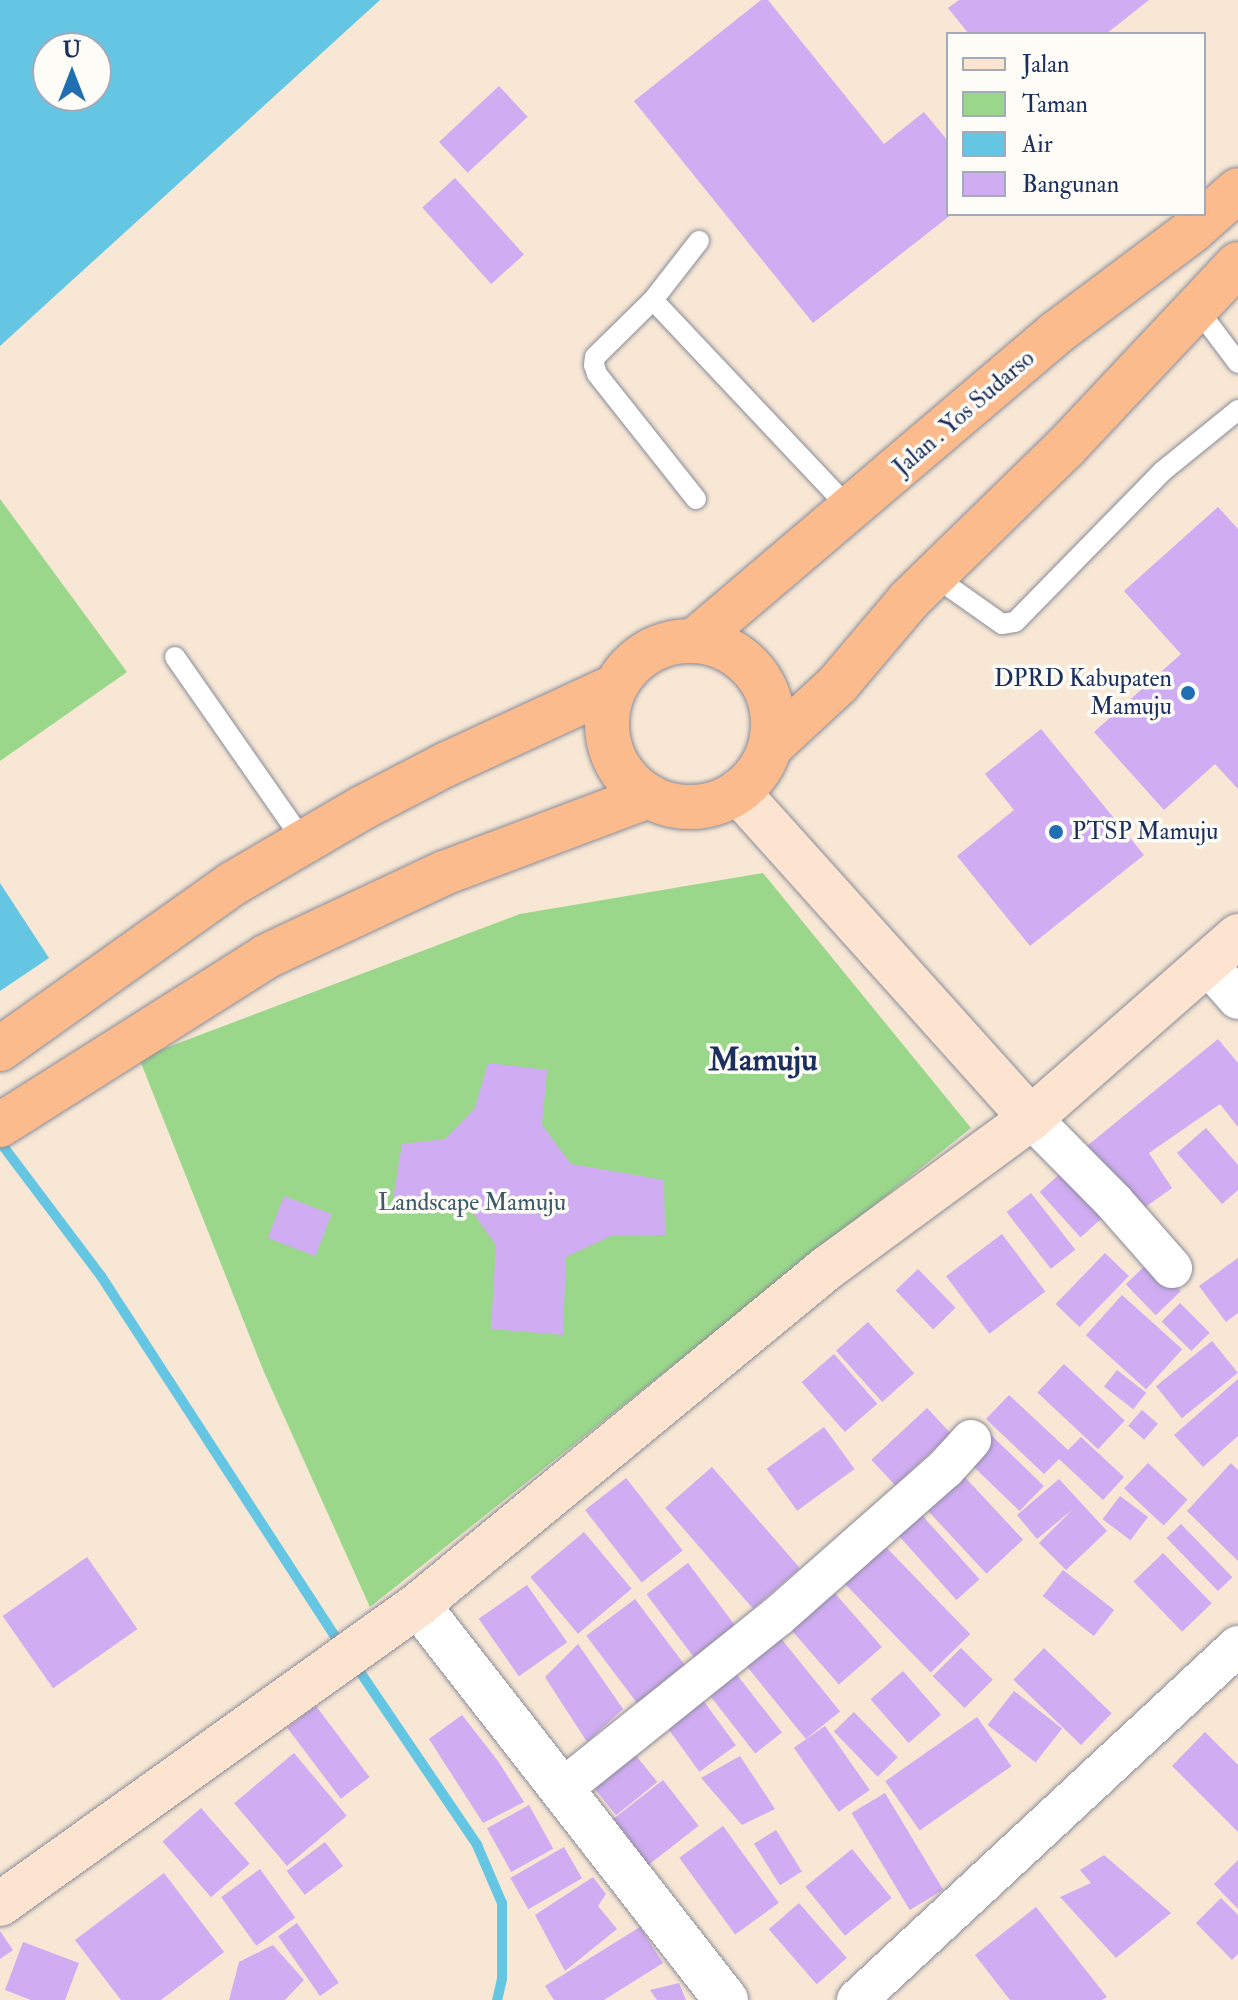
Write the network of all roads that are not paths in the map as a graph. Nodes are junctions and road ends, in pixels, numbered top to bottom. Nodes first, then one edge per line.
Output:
1 (1238, 190) edge
2 (699, 241) dead end
3 (1236, 270) edge
4 (653, 300) junction
5 (1196, 307) junction
6 (1238, 363) edge
7 (1238, 410) edge
8 (696, 499) dead end
9 (850, 509) junction
10 (934, 576) junction
11 (694, 641) junction
12 (175, 657) dead end
13 (616, 686) junction
14 (770, 747) junction
15 (738, 792) junction
16 (649, 796) junction
17 (304, 842) junction
18 (1223, 950) edge
19 (1238, 999) edge
20 (0, 1049) edge
21 (1031, 1118) junction
22 (0, 1125) edge
23 (1172, 1268) dead end
24 (971, 1440) dead end
25 (405, 1614) junction
26 (1238, 1646) edge
27 (562, 1789) junction
28 (0, 1904) edge
29 (726, 2000) edge
30 (857, 2000) edge

1 - 9 highway, Jalan . Yos Sudarso
2 - 4 lane
3 - 5 highway
4 - 8 lane
4 - 9 lane
5 - 6 lane
5 - 10 highway
7 - 10 lane
9 - 11 highway, Jalan . Yos Sudarso
10 - 14 highway
11 - 13 highway
11 - 14 highway
12 - 17 lane
13 - 16 highway
13 - 17 highway
14 - 15 highway
15 - 16 highway
15 - 21 main road
16 - 22 highway
17 - 20 highway
18 - 19 street
18 - 21 main road
21 - 23 street
21 - 25 main road
24 - 27 street
25 - 27 street
25 - 28 main road
26 - 30 street
27 - 29 street

